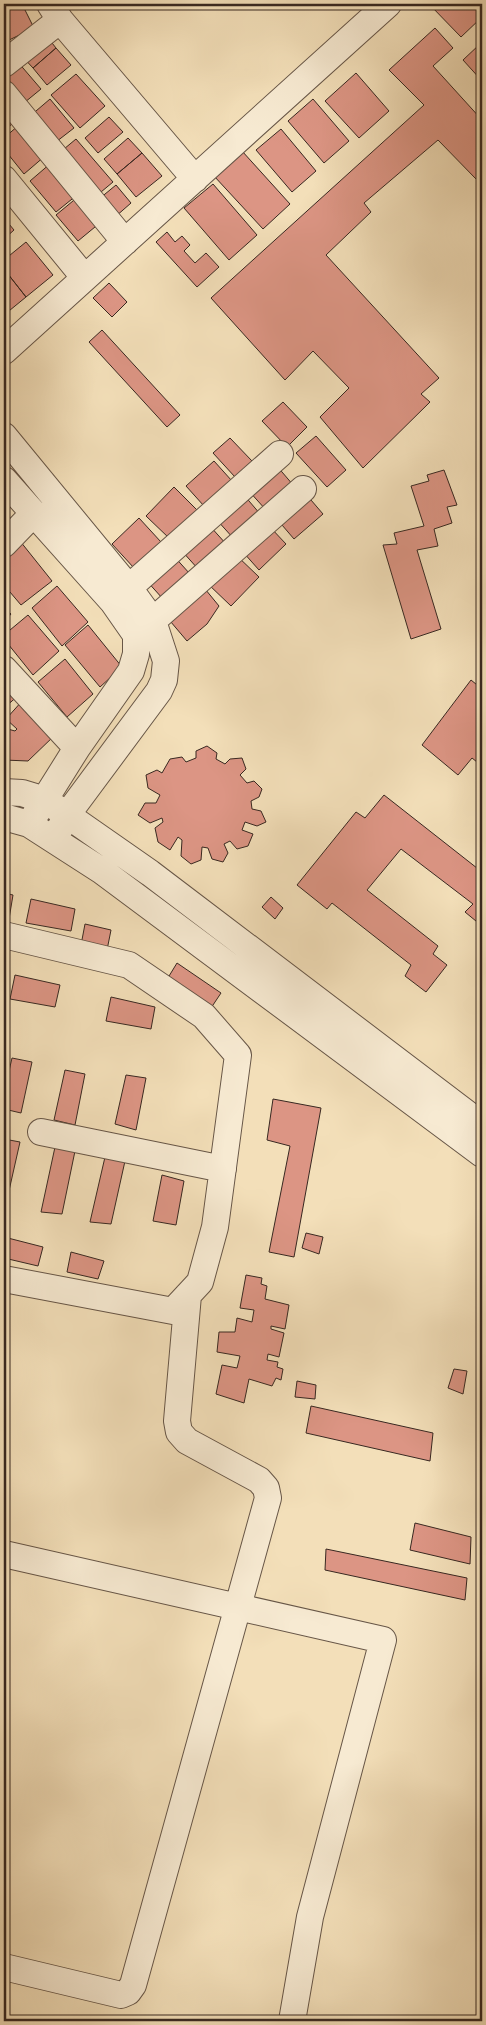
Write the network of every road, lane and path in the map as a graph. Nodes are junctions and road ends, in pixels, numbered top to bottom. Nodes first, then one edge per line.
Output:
1 (388, 4) edge
2 (55, 12) edge
3 (4, 64) edge
4 (4, 94) edge
5 (4, 179) edge
6 (195, 179) junction
7 (125, 242) junction
8 (84, 277) junction
9 (4, 351) edge
10 (4, 436) edge
11 (280, 454) dead end
12 (4, 480) edge
13 (303, 489) dead end
14 (34, 514) junction
15 (4, 544) edge
16 (121, 595) junction
17 (144, 628) junction
18 (4, 669) edge
19 (77, 748) junction
20 (4, 792) edge
21 (44, 800) junction
22 (68, 815) junction
23 (4, 817) edge
24 (29, 824) junction
25 (54, 839) junction
26 (4, 935) edge
27 (379, 1062) junction
28 (481, 1120) edge
29 (41, 1132) dead end
30 (482, 1154) edge
31 (223, 1169) junction
32 (4, 1279) edge
33 (188, 1294) junction
34 (4, 1554) edge
35 (238, 1607) junction
36 (4, 1967) edge
37 (292, 2021) edge

1 - 6 street
2 - 3 street
2 - 6 street
4 - 7 street
5 - 8 street
6 - 7 street
7 - 8 street
8 - 9 street
10 - 16 street
11 - 16 street
12 - 14 street
13 - 17 street
14 - 15 street
14 - 16 street
16 - 17 street
17 - 19 street
17 - 22 street
18 - 19 street
19 - 21 street
20 - 21 street
21 - 22 street
21 - 24 street
22 - 25 street
22 - 27 street
23 - 24 street
24 - 25 street
25 - 27 street
26 - 31 street
27 - 28 street
27 - 30 street
29 - 31 street
31 - 33 street
32 - 33 street
33 - 35 street
34 - 35 street
35 - 36 street
35 - 37 street

